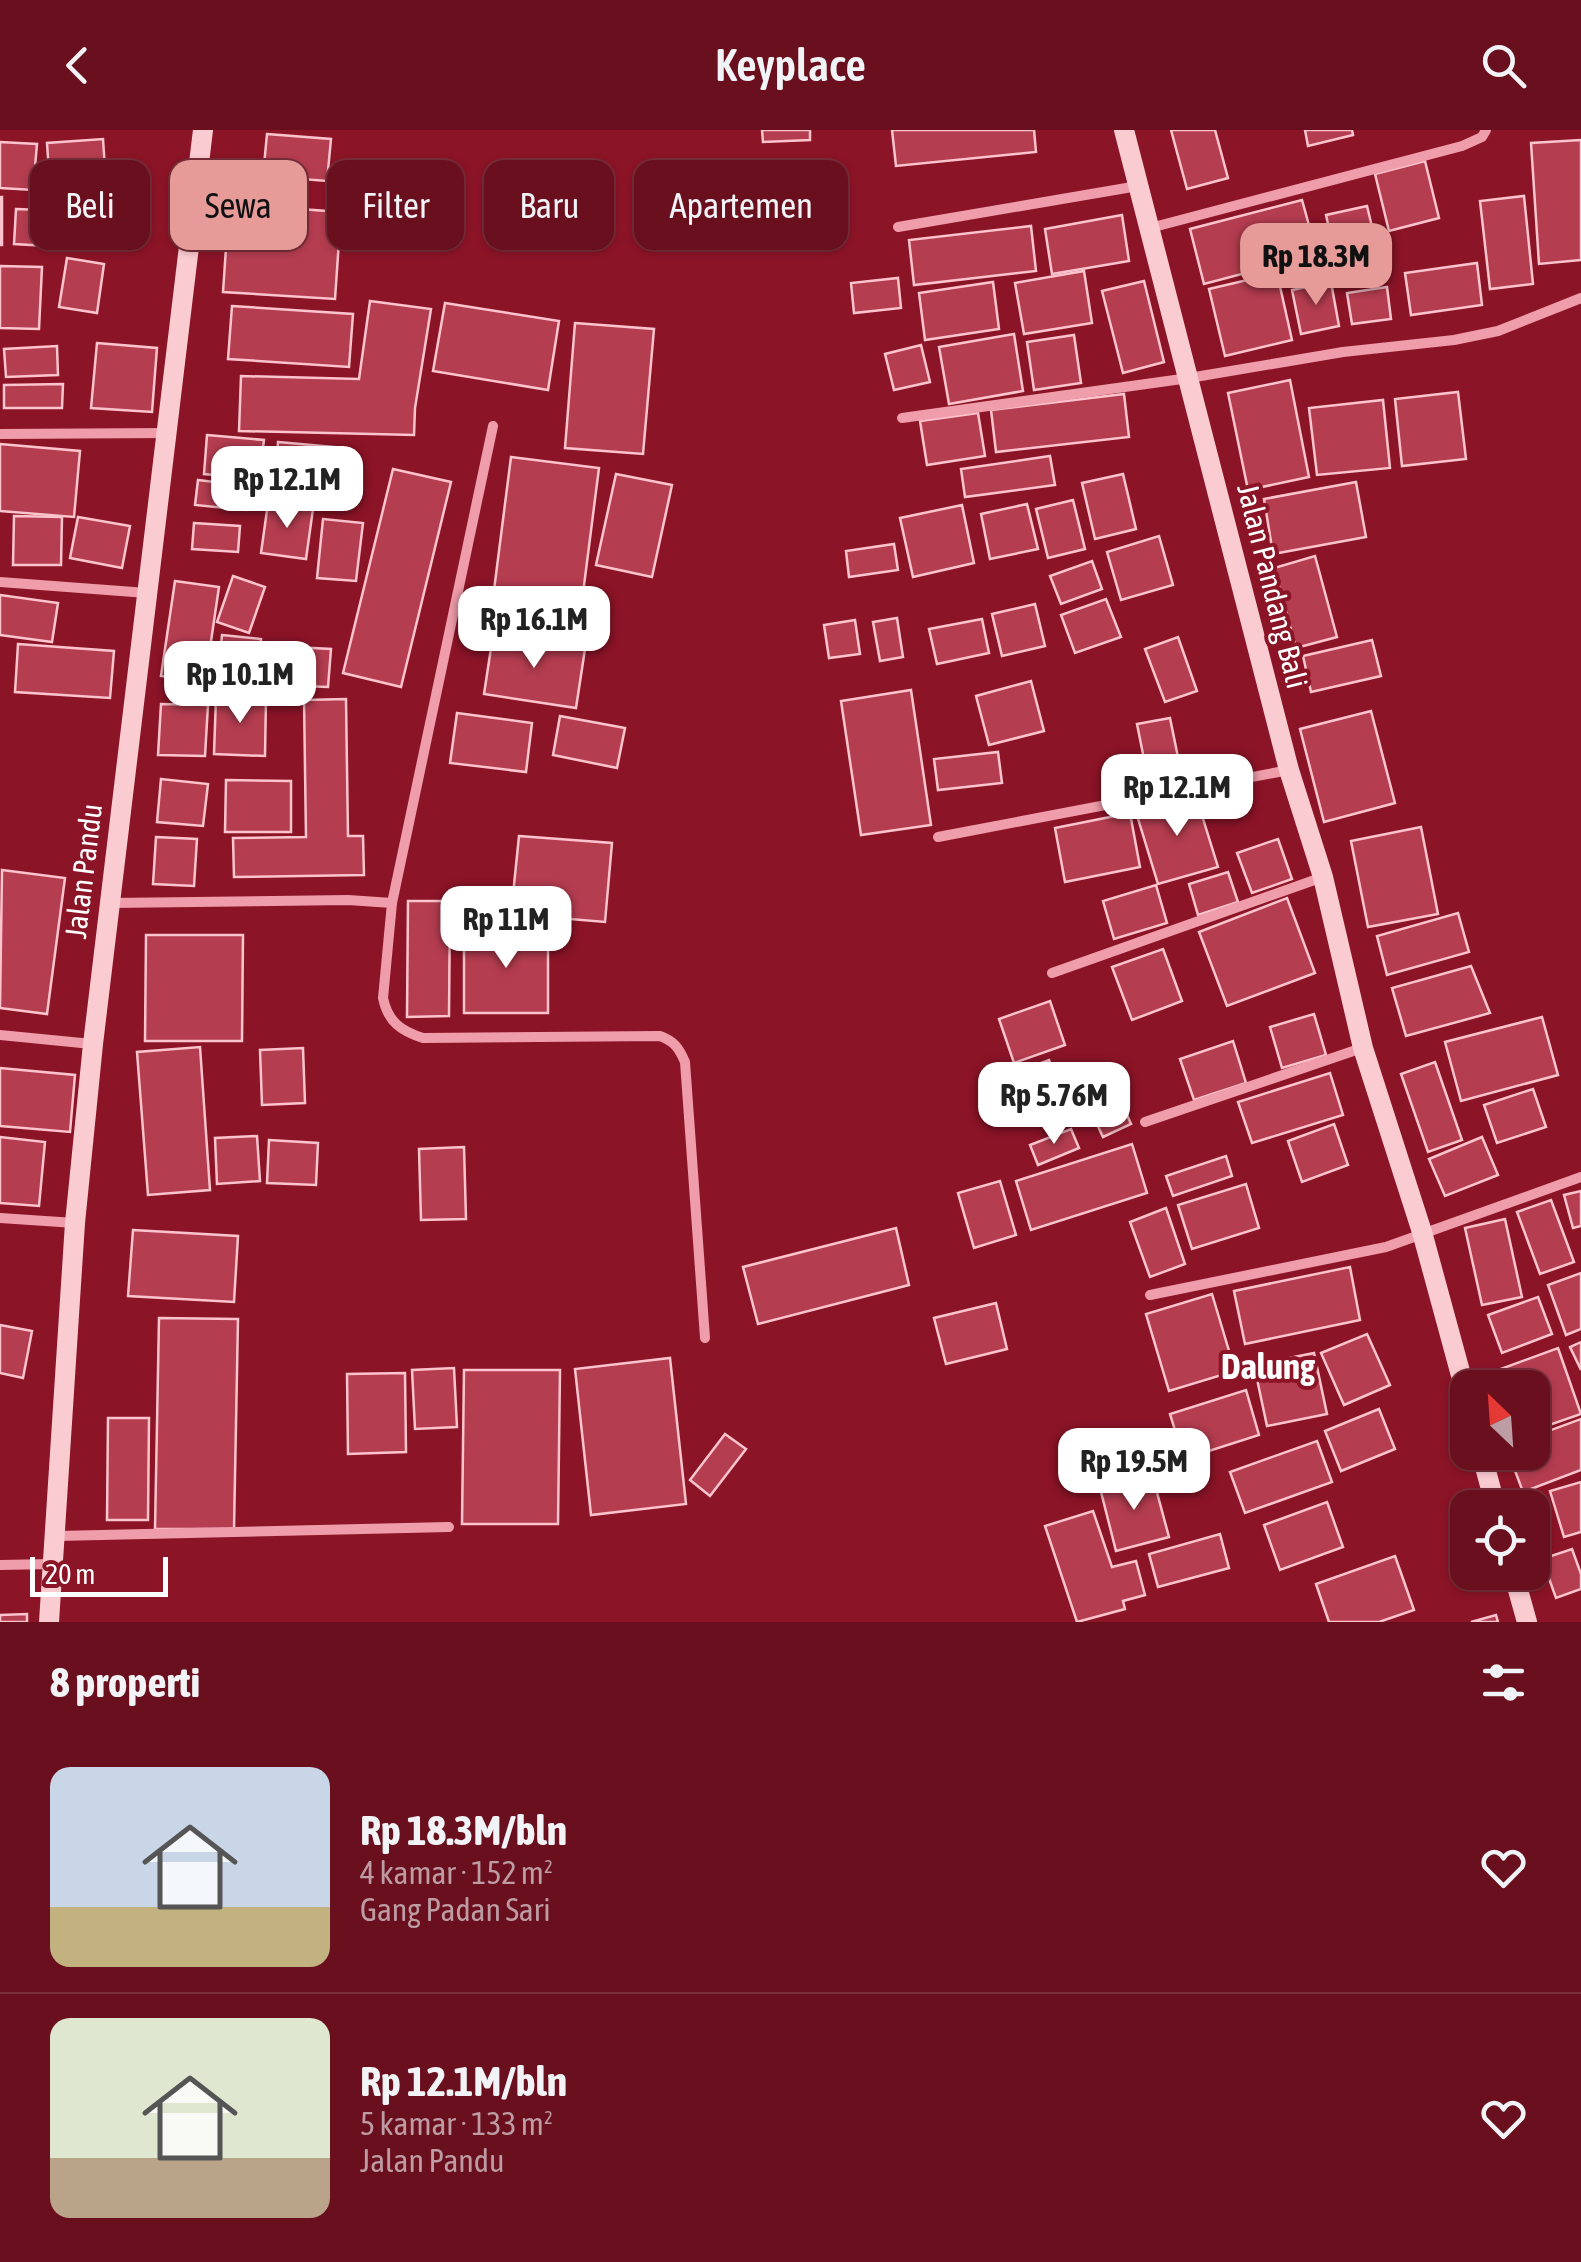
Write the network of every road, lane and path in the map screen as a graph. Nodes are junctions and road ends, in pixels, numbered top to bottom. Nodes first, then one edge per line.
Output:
1 (202, 130) edge
2 (1124, 130) edge
3 (1486, 130) edge
4 (1139, 186) junction
5 (898, 227) dead end
6 (1150, 228) junction
7 (1581, 298) edge
8 (1189, 378) junction
9 (902, 418) dead end
10 (493, 426) dead end
11 (169, 433) junction
12 (0, 434) edge
13 (0, 582) edge
14 (146, 593) junction
15 (1288, 770) junction
16 (938, 837) dead end
17 (1324, 877) junction
18 (110, 903) junction
19 (392, 903) junction
20 (1052, 974) dead end
21 (0, 1035) edge
22 (93, 1044) junction
23 (1363, 1048) junction
24 (1145, 1122) dead end
25 (1581, 1177) edge
26 (0, 1218) edge
27 (75, 1223) junction
28 (1422, 1232) junction
29 (1150, 1295) dead end
30 (705, 1338) dead end
31 (1460, 1370) edge
32 (450, 1527) dead end
33 (56, 1536) junction
34 (52, 1564) junction
35 (0, 1565) edge
36 (1519, 1590) edge
37 (49, 1622) edge
38 (1527, 1622) edge

1 - 11 main road, Jalan Pandu
2 - 4 main road, Jalan Pandang Bali
3 - 6 street
4 - 5 street
4 - 6 main road, Jalan Pandang Bali
6 - 8 main road, Jalan Pandang Bali
7 - 8 street
8 - 9 street
8 - 15 main road, Jalan Pandang Bali
10 - 19 street
11 - 12 street
11 - 14 main road, Jalan Pandu
13 - 14 street
14 - 18 main road, Jalan Pandu
15 - 16 street
15 - 17 main road, Jalan Pandang Bali
17 - 20 street
17 - 23 main road, Jalan Pandang Bali
18 - 19 street
18 - 22 main road, Jalan Pandu
19 - 30 street
21 - 22 street
22 - 27 main road, Jalan Pandu
23 - 24 street
23 - 28 main road, Jalan Pandang Bali
25 - 28 street
26 - 27 street
27 - 33 main road, Jalan Pandu
28 - 29 street
28 - 31 main road, Jalan Pandang Bali
32 - 33 street
33 - 34 main road, Jalan Pandu
34 - 35 street
34 - 37 main road, Jalan Pandu
36 - 38 main road

